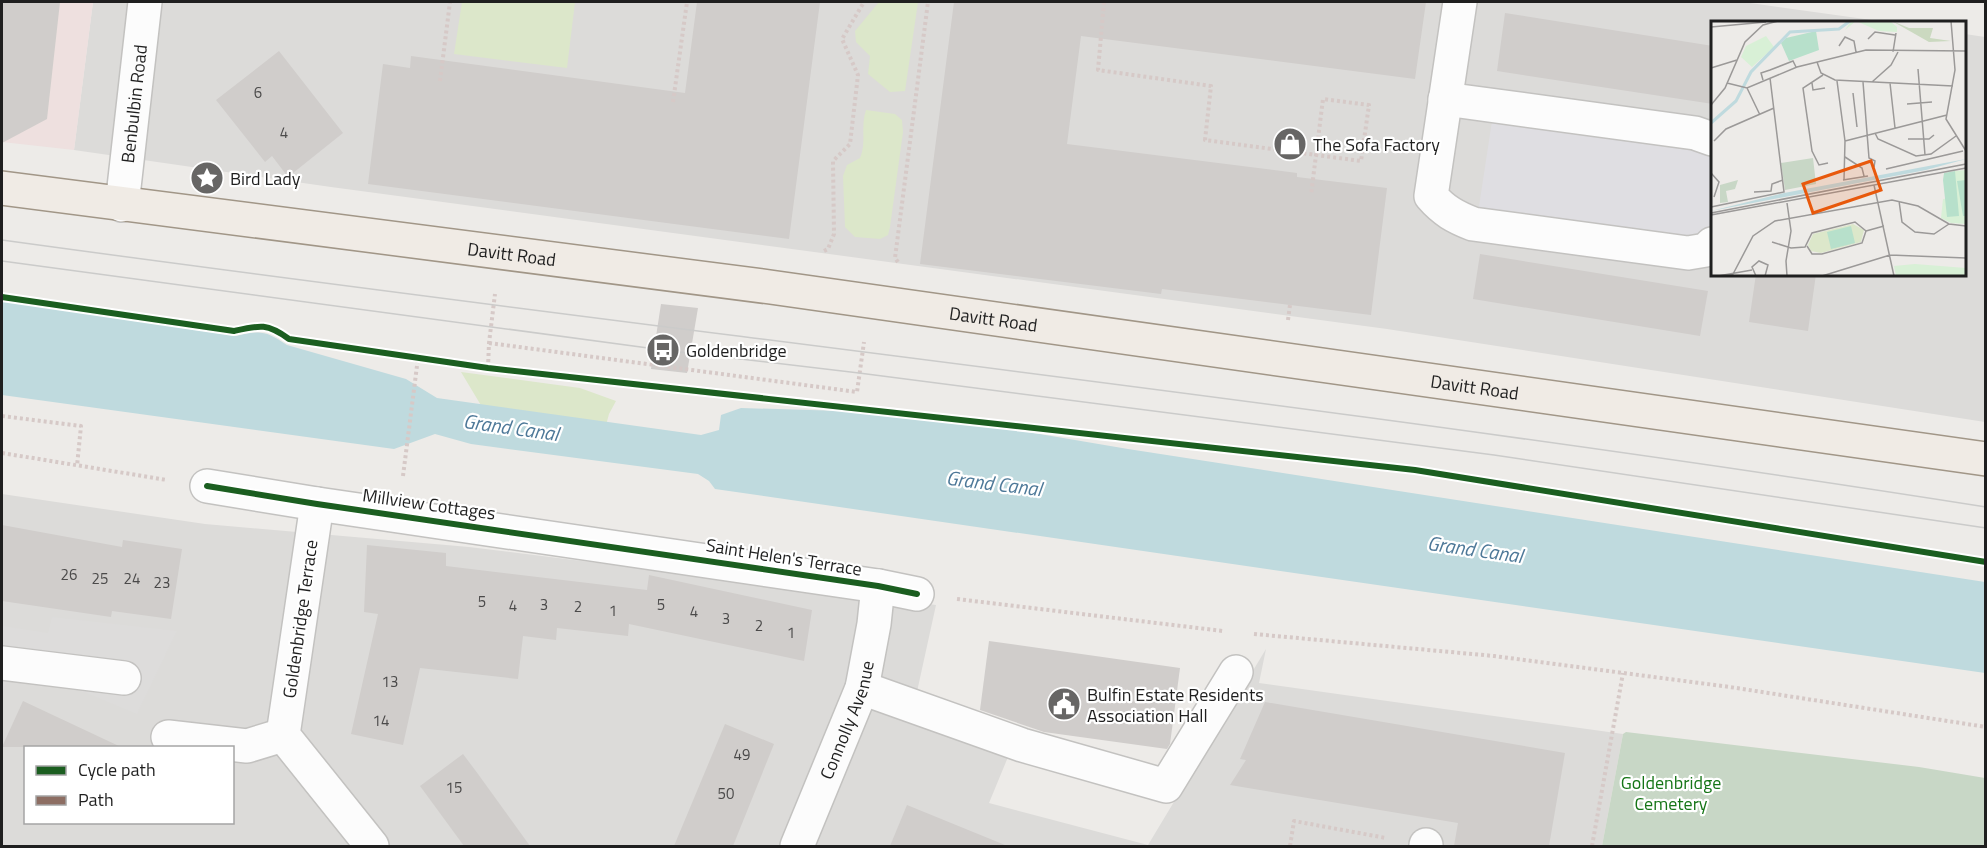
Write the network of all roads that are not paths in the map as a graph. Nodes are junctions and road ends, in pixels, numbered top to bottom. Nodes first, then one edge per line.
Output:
1 (145, 2) edge
2 (1460, 2) edge
3 (1445, 99) junction
4 (1711, 138) edge
5 (2, 188) edge
6 (122, 205) junction
7 (1711, 246) edge
8 (1986, 459) edge
9 (207, 486) road end
10 (316, 504) junction
11 (647, 551) joint
12 (878, 586) junction
13 (917, 594) road end
14 (2, 663) edge
15 (1236, 672) dead end
16 (124, 678) dead end
17 (862, 688) junction
18 (283, 735) junction
19 (168, 737) dead end
20 (372, 846) edge
21 (797, 846) edge

1 - 6 street, Benbulbin Road
2 - 3 street
3 - 4 street
3 - 7 street
5 - 6 main road, Davitt Road
6 - 8 main road, Davitt Road
9 - 10 street, Millview Cottages
10 - 11 street, Millview Cottages
10 - 18 street, Goldenbridge Terrace
11 - 12 street, Saint Helen's Terrace
12 - 13 street, Saint Helen's Terrace
12 - 17 street, Connolly Avenue
14 - 16 street
15 - 17 street
17 - 21 street, Connolly Avenue
18 - 19 street
18 - 20 street

